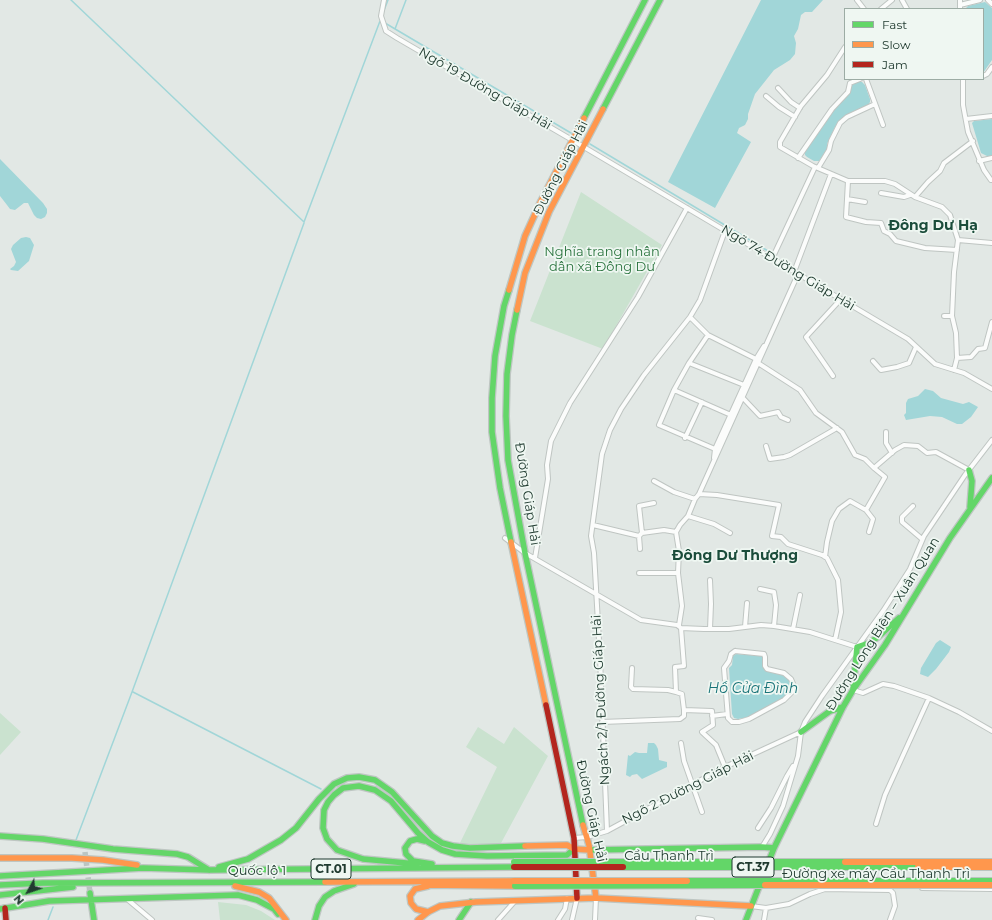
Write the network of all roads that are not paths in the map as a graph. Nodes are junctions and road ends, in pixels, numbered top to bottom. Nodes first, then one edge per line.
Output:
1 (384, 0) edge
2 (644, 0) edge
3 (660, 0) edge
4 (892, 0) edge
5 (980, 0) edge
6 (988, 0) edge
7 (992, 4) edge
8 (960, 5) edge
9 (882, 8) edge
10 (844, 49) edge
11 (992, 67) edge
12 (984, 76) edge
13 (858, 80) edge
14 (866, 80) edge
15 (962, 80) edge
16 (778, 88) dead end
17 (766, 96) dead end
18 (875, 104) junction
19 (800, 108) junction
20 (992, 116) edge
21 (795, 117) junction
22 (966, 119) junction
23 (883, 125) dead end
24 (572, 140) junction
25 (973, 141) junction
26 (584, 147) junction
27 (798, 158) junction
28 (992, 158) edge
29 (979, 160) junction
30 (815, 167) junction
31 (831, 174) junction
32 (992, 180) edge
33 (848, 181) junction
34 (881, 193) dead end
35 (910, 195) junction
36 (915, 198) junction
37 (847, 199) junction
38 (865, 202) dead end
39 (687, 208) junction
40 (725, 231) junction
41 (958, 240) junction
42 (992, 242) edge
43 (957, 250) junction
44 (772, 259) junction
45 (794, 272) junction
46 (798, 274) junction
47 (841, 299) junction
48 (944, 316) dead end
49 (952, 316) junction
50 (690, 317) junction
51 (992, 322) edge
52 (708, 335) junction
53 (768, 342) junction
54 (916, 347) junction
55 (957, 358) junction
56 (756, 359) junction
57 (873, 361) dead end
58 (689, 363) junction
59 (758, 363) junction
60 (954, 370) junction
61 (834, 376) dead end
62 (744, 385) junction
63 (992, 389) edge
64 (674, 390) junction
65 (743, 398) junction
66 (702, 402) junction
67 (731, 415) junction
68 (788, 420) dead end
69 (837, 428) junction
70 (886, 432) dead end
71 (685, 438) junction
72 (992, 440) edge
73 (766, 446) dead end
74 (715, 450) junction
75 (892, 453) junction
76 (714, 460) junction
77 (874, 468) junction
78 (969, 470) junction
79 (992, 472) edge
80 (654, 481) dead end
81 (990, 481) edge
82 (699, 494) junction
83 (695, 499) junction
84 (654, 503) dead end
85 (913, 506) dead end
86 (970, 509) junction
87 (866, 510) junction
88 (688, 516) junction
89 (593, 525) junction
90 (676, 532) junction
91 (869, 532) dead end
92 (730, 533) dead end
93 (640, 535) junction
94 (505, 538) dead end
95 (922, 539) junction
96 (511, 543) junction
97 (640, 549) dead end
98 (525, 553) junction
99 (825, 557) junction
100 (535, 558) junction
101 (640, 573) dead end
102 (678, 573) junction
103 (710, 580) dead end
104 (760, 589) dead end
105 (596, 594) junction
106 (800, 595) dead end
107 (747, 603) dead end
108 (905, 613) junction
109 (774, 626) junction
110 (680, 627) junction
111 (745, 627) junction
112 (710, 629) junction
113 (793, 629) junction
114 (835, 640) junction
115 (858, 647) junction
116 (632, 668) dead end
117 (853, 690) junction
118 (676, 692) junction
119 (929, 698) junction
120 (843, 706) junction
121 (684, 710) junction
122 (727, 714) junction
123 (712, 716) junction
124 (602, 722) junction
125 (992, 731) edge
126 (800, 732) junction
127 (681, 743) dead end
128 (796, 762) junction
129 (725, 767) junction
130 (692, 784) junction
131 (702, 812) dead end
132 (876, 824) dead end
133 (758, 828) dead end
134 (607, 831) junction
135 (0, 836) edge
136 (587, 836) junction
137 (574, 838) junction
138 (428, 842) junction
139 (84, 845) junction
140 (762, 847) junction
141 (774, 848) junction
142 (574, 849) junction
143 (590, 850) junction
144 (85, 852) tunnel mouth
145 (0, 853) edge
146 (38, 857) junction
147 (0, 858) edge
148 (992, 862) edge
149 (514, 865) junction
150 (452, 867) junction
151 (992, 867) edge
152 (161, 868) junction
153 (491, 868) joint
154 (209, 870) junction
155 (0, 876) edge
156 (992, 880) edge
157 (364, 881) junction
158 (401, 881) junction
159 (219, 882) junction
160 (127, 883) junction
161 (515, 883) junction
162 (0, 885) edge
163 (992, 885) edge
164 (428, 886) junction
165 (992, 889) edge
166 (892, 891) junction
167 (0, 895) edge
168 (91, 896) junction
169 (567, 898) junction
170 (577, 898) junction
171 (596, 898) junction
172 (127, 899) junction
173 (504, 900) junction
174 (515, 900) junction
175 (471, 902) junction
176 (751, 906) junction
177 (509, 907) junction
178 (766, 908) junction
179 (2, 909) edge
180 (565, 909) junction
181 (428, 912) junction
182 (574, 912) junction
183 (698, 918) dead end
184 (6, 920) edge
185 (94, 920) edge
186 (152, 920) edge
187 (285, 920) edge
188 (315, 920) edge
189 (418, 920) edge
190 (459, 920) edge
191 (498, 920) edge
192 (558, 920) edge
193 (572, 920) edge
194 (595, 920) edge
195 (712, 920) edge
196 (746, 920) edge
197 (764, 920) edge
198 (890, 920) edge

1 - 24 street, Ngõ 19 Đường Giáp Hải
2 - 24 main road, Đường Giáp Hải
3 - 26 main road, Đường Giáp Hải
4 - 9 street
5 - 8 street
6 - 7 street
10 - 19 street
11 - 12 street
13 - 27 street
14 - 18 street
15 - 22 street
16 - 19 street
17 - 21 street
18 - 23 street
18 - 30 street
19 - 21 street
20 - 22 street
21 - 27 street
22 - 25 street
24 - 26 street, Ngõ 19 Đường Giáp Hải
24 - 96 main road, Đường Giáp Hải
25 - 29 street
25 - 36 street
26 - 39 street, Ngõ 74 Đường Giáp Hải
26 - 98 main road, Đường Giáp Hải
27 - 30 street
28 - 29 street
29 - 32 street
30 - 31 street
30 - 44 street
31 - 33 street
31 - 45 street
33 - 35 street
33 - 37 street
34 - 35 street
35 - 36 street
36 - 41 street
37 - 38 street
37 - 43 street
39 - 40 street, Ngõ 74 Đường Giáp Hải
39 - 100 street
40 - 44 street, Ngõ 74 Đường Giáp Hải
40 - 50 street, Ngách 2/1 Đường Giáp Hải
41 - 42 street
41 - 43 street
43 - 49 street
44 - 45 street, Ngõ 74 Đường Giáp Hải
45 - 46 street, Ngõ 74 Đường Giáp Hải
46 - 47 street, Ngõ 74 Đường Giáp Hải
46 - 53 street
47 - 54 street, Ngõ 74 Đường Giáp Hải
47 - 61 street
48 - 49 street
49 - 55 street
50 - 52 street
50 - 89 street, Ngách 2/1 Đường Giáp Hải
51 - 55 street
52 - 56 street
52 - 58 street
53 - 56 street
53 - 59 street
54 - 57 street
54 - 60 street, Ngõ 74 Đường Giáp Hải
55 - 60 street
56 - 62 street
58 - 62 street
58 - 64 street
59 - 65 street
59 - 69 street
60 - 63 street, Ngõ 74 Đường Giáp Hải
62 - 67 street
64 - 66 street
64 - 71 street
65 - 68 street
65 - 76 street
66 - 67 street
66 - 71 street
67 - 74 street
69 - 73 street
69 - 77 street
70 - 75 street
71 - 74 street
72 - 78 street
74 - 76 street
75 - 77 street
75 - 78 street
76 - 82 street
77 - 87 street
78 - 86 main road
78 - 95 street
79 - 81 main road
80 - 83 street
81 - 86 main road, Đường Long Biên – Xuân Quan
82 - 83 street
82 - 99 street
83 - 88 street
84 - 93 street
85 - 95 street
86 - 108 main road, Đường Long Biên – Xuân Quan
87 - 91 street
87 - 99 street
88 - 90 street
88 - 92 street
89 - 93 street
89 - 105 street, Ngách 2/1 Đường Giáp Hải
90 - 93 street
90 - 102 street
93 - 97 street
94 - 96 street
95 - 115 street
96 - 98 street
96 - 137 main road, Đường Giáp Hải
98 - 100 street
98 - 136 main road, Đường Giáp Hải
99 - 114 street
100 - 105 street
101 - 102 street
102 - 110 street
103 - 112 street
104 - 109 street
105 - 110 street
105 - 124 street, Ngách 2/1 Đường Giáp Hải
106 - 113 street
107 - 111 street
108 - 115 main road
108 - 117 main road, Đường Long Biên – Xuân Quan
109 - 111 street
109 - 113 street
110 - 112 street
110 - 118 street
111 - 112 street
113 - 114 street
114 - 115 street
115 - 117 main road
115 - 126 street
116 - 118 street
117 - 119 street
117 - 120 main road, Đường Long Biên – Xuân Quan
118 - 121 street
119 - 125 street
119 - 132 street
120 - 126 main road
120 - 141 main road, Đường Long Biên – Xuân Quan
121 - 123 street
121 - 124 street
122 - 122 street
122 - 123 street
123 - 129 street
124 - 134 street, Ngách 2/1 Đường Giáp Hải
126 - 128 street
126 - 129 street, Ngõ 2 Đường Giáp Hải
127 - 130 street
128 - 133 street
128 - 140 street
129 - 130 street, Ngõ 2 Đường Giáp Hải
130 - 131 street
130 - 134 street, Ngõ 2 Đường Giáp Hải
134 - 136 street, Ngõ 2 Đường Giáp Hải
135 - 139 main road
136 - 137 street, Ngõ 2 Đường Giáp Hải
136 - 143 main road, Đường Giáp Hải
137 - 142 main road, Đường Giáp Hải
138 - 142 main road
138 - 150 main road
138 - 150 main road
139 - 144 main road
139 - 154 main road
140 - 141 main road
140 - 143 main road
141 - 176 main road, Đường Long Biên – Xuân Quan
142 - 143 main road
142 - 154 main road
142 - 170 main road, Đường Giáp Hải
143 - 171 main road, Đường Giáp Hải
145 - 146 main road
146 - 147 main road
146 - 152 main road
148 - 149 main road, Đường xe máy Cầu Thanh Trì, bridge
149 - 151 main road, Cầu Thanh Trì / CT.37, bridge
149 - 153 main road, Quốc lộ 1 / CT.37
150 - 153 main road, Quốc lộ 1 / CT.01
150 - 154 main road, Quốc lộ 1 / CT.01
152 - 154 main road, Quốc lộ 1 / CT.01
152 - 155 main road, Quốc lộ 1 / CT.01
156 - 161 main road, Cầu Thanh Trì / CT.37, bridge
157 - 158 main road, Quốc lộ 1 / CT.01
157 - 159 main road, Quốc lộ 1 / CT.01
157 - 188 main road
158 - 161 main road, Quốc lộ 1 / CT.37
158 - 164 main road, Đường xe máy Cầu Thanh Trì
159 - 160 main road, Quốc lộ 1 / CT.01
159 - 187 main road
160 - 162 main road, Quốc lộ 1 / CT.01
160 - 167 main road
161 - 163 main road, Đường xe máy Cầu Thanh Trì, bridge
161 - 164 main road, Đường xe máy Cầu Thanh Trì
164 - 181 main road
165 - 166 street
166 - 178 street
166 - 198 street
168 - 172 main road
168 - 179 main road
168 - 185 main road
169 - 170 main road
169 - 174 main road
169 - 180 street
170 - 171 main road
170 - 182 street
171 - 176 main road
171 - 194 street
172 - 186 street
172 - 187 main road
173 - 174 main road
173 - 175 main road
173 - 177 street
174 - 177 street
175 - 181 main road
175 - 190 main road
176 - 178 street
176 - 196 main road, Đường Long Biên – Xuân Quan
177 - 191 street
178 - 197 street
179 - 184 main road
180 - 182 street
180 - 192 street
181 - 189 main road
182 - 193 street
183 - 195 street

